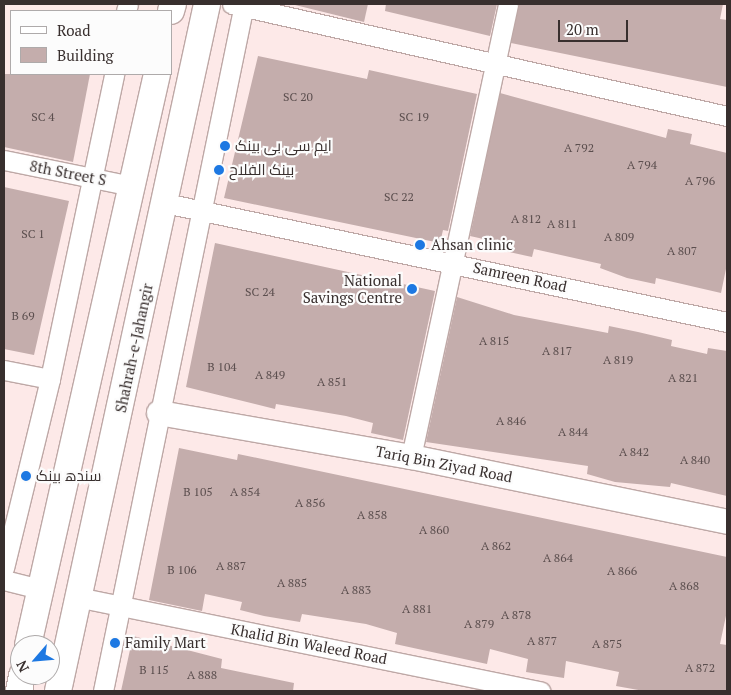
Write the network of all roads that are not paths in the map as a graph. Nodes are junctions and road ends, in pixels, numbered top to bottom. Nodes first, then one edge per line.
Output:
1 (207, 4) edge
2 (508, 4) edge
3 (240, 5) edge
4 (495, 64) junction
5 (114, 75) edge
6 (157, 75) edge
7 (727, 116) edge
8 (4, 160) edge
9 (93, 178) junction
10 (132, 186) junction
11 (165, 203) junction
12 (199, 210) junction
13 (455, 262) junction
14 (727, 322) edge
15 (4, 370) edge
16 (50, 379) junction
17 (159, 413) junction
18 (412, 457) junction
19 (727, 522) edge
20 (4, 568) edge
21 (4, 580) edge
22 (40, 589) junction
23 (77, 597) junction
24 (119, 606) junction
25 (30, 635) edge
26 (58, 691) edge
27 (102, 691) edge
28 (541, 691) edge

1 - 11 main road, Shahrah-e-Jahangir
2 - 4 street
3 - 4 street
3 - 12 street
4 - 7 street
4 - 13 street
5 - 9 street
6 - 10 main road
8 - 9 street, 8th Street S
9 - 10 street, 8th Street S
9 - 16 street
10 - 22 main road
11 - 12 street, Samreen Road
11 - 23 main road, Shahrah-e-Jahangir
12 - 13 street, Samreen Road
12 - 17 street
13 - 14 street, Samreen Road
13 - 18 street
15 - 16 street
16 - 20 street
17 - 18 street, Tariq Bin Ziyad Road
17 - 24 street
18 - 19 street, Tariq Bin Ziyad Road
21 - 22 street
22 - 25 main road
23 - 24 street, Khalid Bin Waleed Road
23 - 26 main road, Shahrah-e-Jahangir
24 - 27 street
24 - 28 street, Khalid Bin Waleed Road

